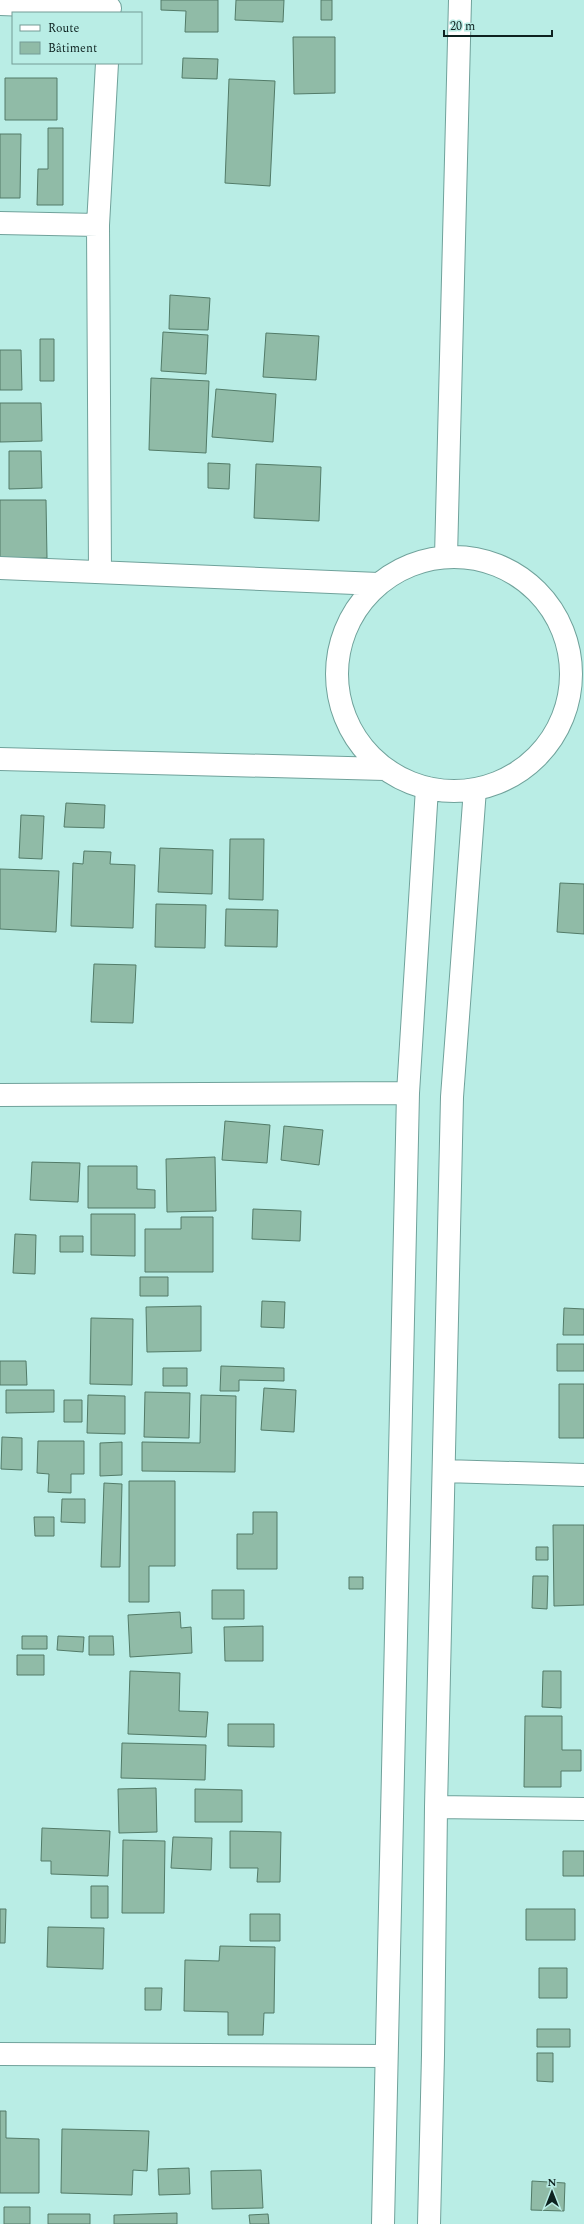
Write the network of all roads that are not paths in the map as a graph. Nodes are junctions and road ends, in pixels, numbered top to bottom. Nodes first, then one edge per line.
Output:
1 (460, 0) edge
2 (0, 4) edge
3 (110, 7) edge
4 (107, 64) edge
5 (0, 223) edge
6 (98, 225) junction
7 (446, 557) junction
8 (0, 568) edge
9 (100, 572) junction
10 (378, 584) junction
11 (578, 658) edge
12 (576, 706) edge
13 (0, 759) edge
14 (385, 769) junction
15 (427, 788) junction
16 (476, 789) junction
17 (408, 1093) junction
18 (0, 1095) edge
19 (444, 1471) junction
20 (584, 1475) edge
21 (436, 1807) junction
22 (584, 1809) edge
23 (0, 2054) edge
24 (385, 2056) junction
25 (383, 2224) edge
26 (429, 2224) edge

1 - 7 street
2 - 3 street
4 - 6 street
5 - 6 street
6 - 9 street
7 - 10 street
7 - 11 street
8 - 9 street
9 - 10 street
10 - 14 street
11 - 12 street
12 - 16 street
13 - 14 street
14 - 15 street
15 - 16 street
15 - 17 street
16 - 19 street
17 - 18 street
17 - 24 street
19 - 20 street
19 - 21 street
21 - 22 street
21 - 26 street
23 - 24 street
24 - 25 street

